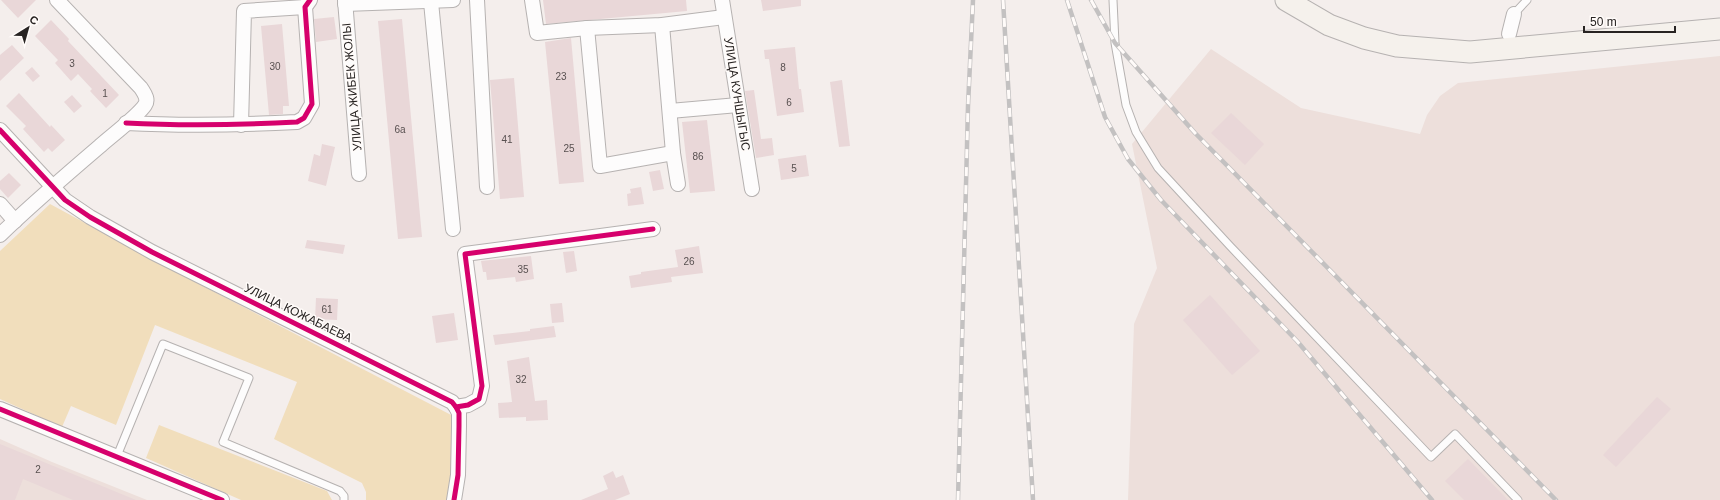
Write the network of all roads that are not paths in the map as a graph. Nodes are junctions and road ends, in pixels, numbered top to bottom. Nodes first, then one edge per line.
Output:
1 (56, 0) edge
2 (453, 0) edge
3 (477, 0) edge
4 (532, 0) edge
5 (722, 0) edge
6 (1113, 0) edge
7 (1286, 0) edge
8 (1527, 0) edge
9 (345, 2) edge
10 (431, 2) junction
11 (308, 4) edge
12 (1514, 14) joint
13 (724, 17) junction
14 (662, 25) junction
15 (587, 28) junction
16 (1720, 29) edge
17 (1505, 42) junction
18 (738, 105) junction
19 (670, 111) junction
20 (126, 123) junction
21 (241, 124) junction
22 (0, 130) edge
23 (673, 152) junction
24 (359, 174) dead end
25 (678, 184) dead end
26 (52, 186) junction
27 (487, 187) dead end
28 (752, 189) dead end
29 (0, 204) edge
30 (15, 221) junction
31 (453, 229) dead end
32 (653, 229) dead end
33 (0, 235) edge
34 (456, 407) junction
35 (0, 409) edge
36 (117, 456) junction
37 (222, 500) edge
38 (344, 500) edge
39 (454, 500) edge
40 (1518, 500) edge

1 - 20 street
2 - 10 street
3 - 27 street
4 - 15 street
5 - 13 street, УЛИЦА КУНШЫГЫС
6 - 40 lane
7 - 17 main road
8 - 12 lane
9 - 10 street
9 - 24 street, УЛИЦА ЖИБЕК ЖОЛЫ
10 - 31 street
11 - 21 street
11 - 21 street
12 - 17 street
13 - 14 street
13 - 18 street, УЛИЦА КУНШЫГЫС
14 - 15 street
14 - 19 street
15 - 23 street
16 - 17 main road
18 - 19 street
18 - 28 street, УЛИЦА КУНШЫГЫС
19 - 23 street
20 - 21 street
20 - 26 street
22 - 26 street, УЛИЦА КОЖАБАЕВА
23 - 25 street
26 - 30 street
26 - 34 street, УЛИЦА КОЖАБАЕВА
29 - 30 street
30 - 33 street
32 - 34 street
34 - 39 street
35 - 36 street
36 - 37 street
36 - 38 lane

